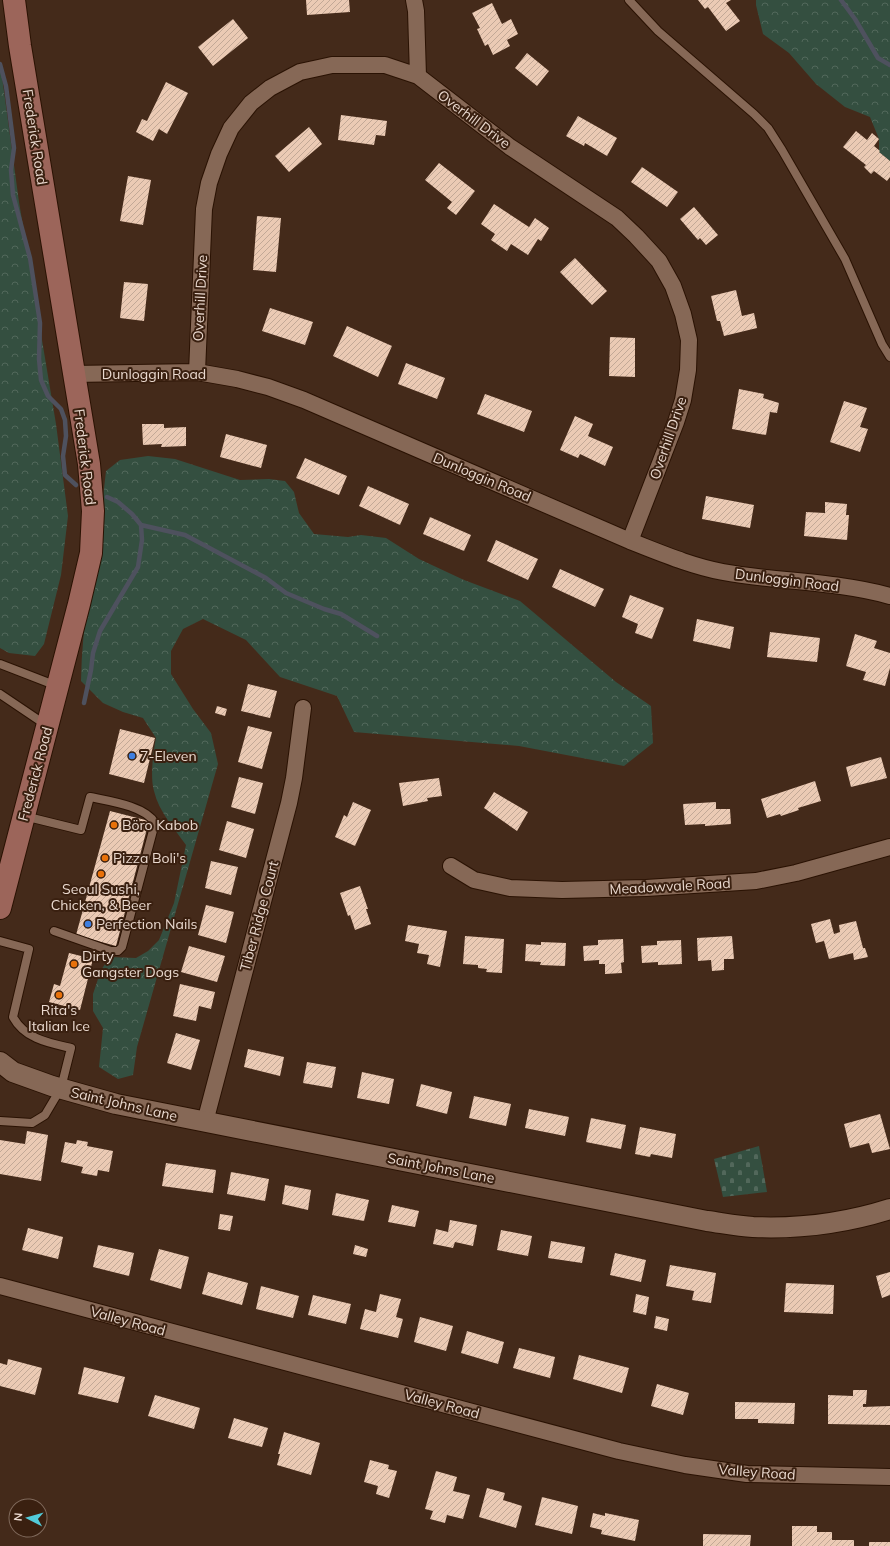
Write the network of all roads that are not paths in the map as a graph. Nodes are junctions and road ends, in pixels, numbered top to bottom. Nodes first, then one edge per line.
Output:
1 (14, 0) edge
2 (414, 0) edge
3 (629, 0) edge
4 (418, 76) junction
5 (890, 357) edge
6 (197, 372) junction
7 (73, 374) junction
8 (630, 541) junction
9 (889, 593) edge
10 (0, 664) edge
11 (58, 686) junction
12 (0, 694) edge
13 (303, 708) dead end
14 (47, 726) junction
15 (24, 815) junction
16 (890, 847) edge
17 (451, 866) dead end
18 (0, 908) edge
19 (54, 931) dead end
20 (0, 941) edge
21 (0, 1062) edge
22 (61, 1088) junction
23 (0, 1121) edge
24 (204, 1122) junction
25 (890, 1209) edge
26 (0, 1286) edge
27 (890, 1477) edge

1 - 7 main road, Frederick Road
2 - 4 street
3 - 5 lane
4 - 6 street, Overhill Drive
4 - 8 street, Overhill Drive
6 - 7 street, Dunloggin Road
6 - 8 street, Dunloggin Road
7 - 11 main road, Frederick Road
8 - 9 street, Dunloggin Road
10 - 11 lane
11 - 14 main road, Frederick Road
12 - 14 lane
13 - 24 street, Tiber Ridge Court
14 - 15 main road, Frederick Road
15 - 18 main road, Frederick Road
15 - 19 lane
16 - 17 street, Meadowvale Road
20 - 22 lane
21 - 22 street, Saint Johns Lane
22 - 23 lane
22 - 24 street, Saint Johns Lane
24 - 25 street, Saint Johns Lane
26 - 27 street, Valley Road

